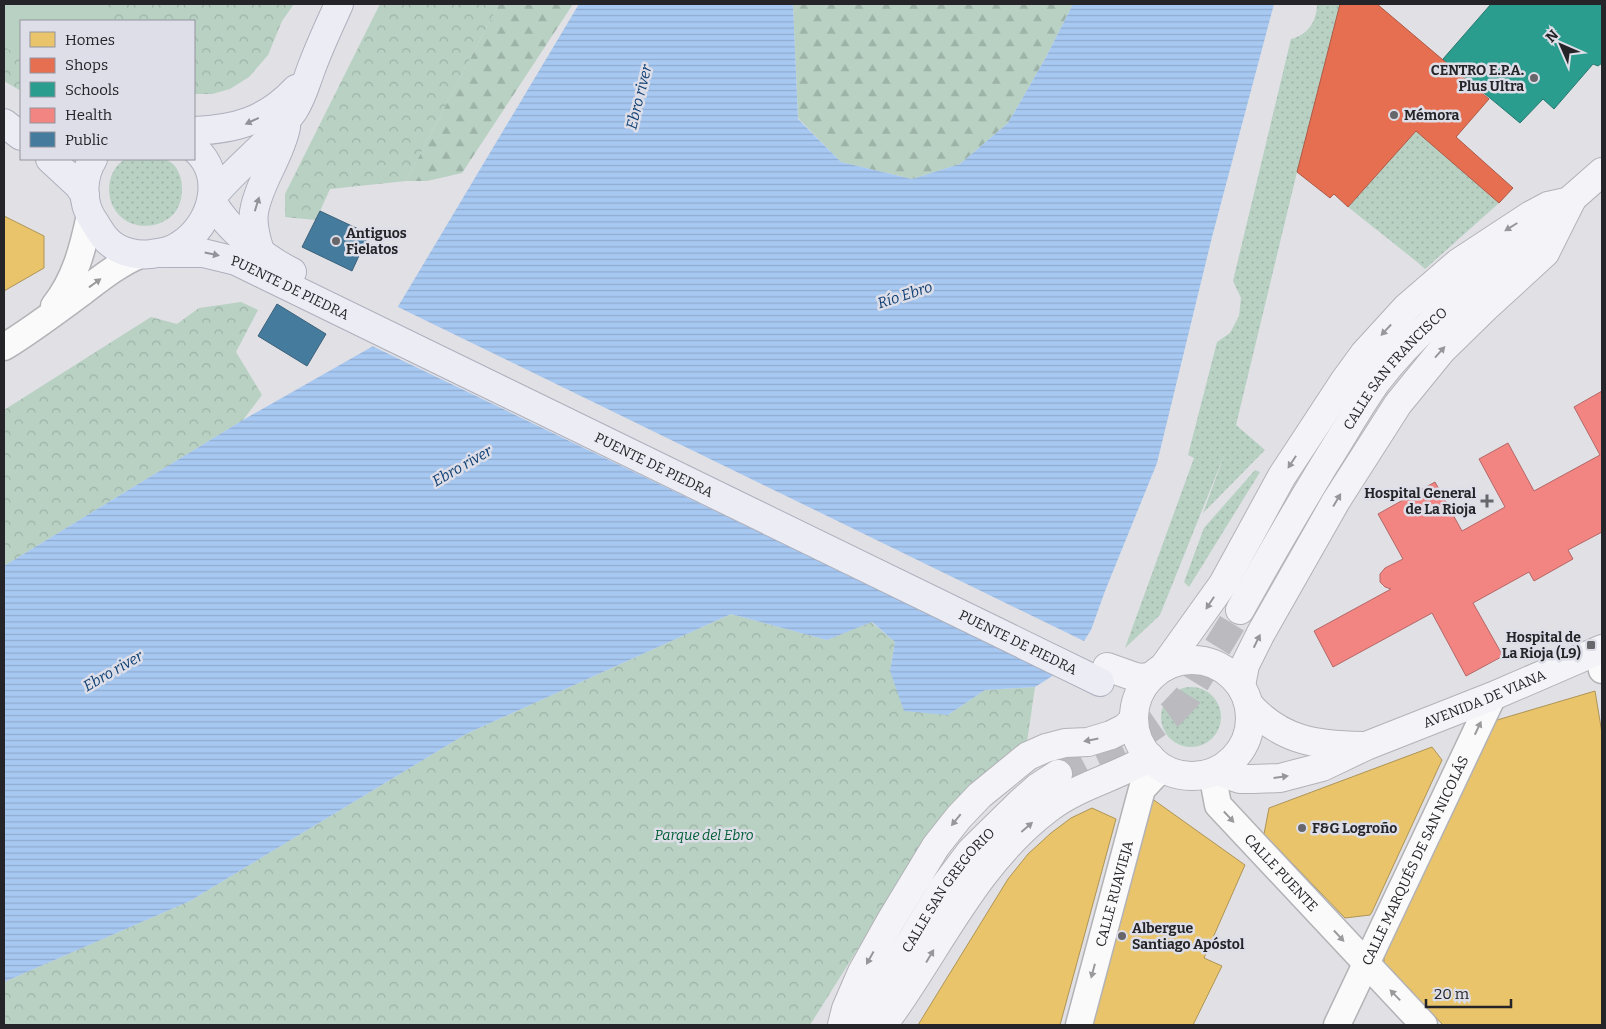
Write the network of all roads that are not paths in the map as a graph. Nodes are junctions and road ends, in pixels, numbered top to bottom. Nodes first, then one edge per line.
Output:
1 (340, 4) edge
2 (313, 65) junction
3 (4, 118) edge
4 (287, 119) junction
5 (4, 123) edge
6 (20, 123) edge
7 (195, 131) edge
8 (20, 135) edge
9 (195, 149) edge
10 (51, 160) edge
11 (93, 160) edge
12 (1602, 172) edge
13 (212, 199) junction
14 (1571, 201) junction
15 (87, 205) junction
16 (260, 251) junction
17 (152, 254) junction
18 (318, 293) junction
19 (42, 322) junction
20 (4, 347) edge
21 (1240, 610) tunnel mouth
22 (1601, 657) edge
23 (1158, 671) junction
24 (1104, 674) junction
25 (1245, 696) junction
26 (1493, 696) junction
27 (1134, 712) junction
28 (1366, 746) junction
29 (1156, 762) junction
30 (1214, 772) junction
31 (1058, 774) tunnel mouth
32 (1366, 964) junction
33 (842, 1025) edge
34 (861, 1025) edge
35 (883, 1025) edge
36 (1079, 1025) edge
37 (1337, 1025) edge
38 (1424, 1025) edge

1 - 2 main road
2 - 4 main road
2 -> 7 main road
3 - 6 main road
4 - 13 main road
16 -> 4 main road
5 - 8 main road
9 - 13 main road
10 - 15 main road
11 - 15 main road
12 - 14 main road, CALLE SAN FRANCISCO
13 - 16 main road, PUENTE DE PIEDRA
13 - 17 main road
14 - 21 main road, CALLE SAN FRANCISCO
14 -> 23 main road
25 -> 14 main road
15 - 17 main road
15 - 19 street
16 - 18 main road, PUENTE DE PIEDRA
17 -> 18 main road, PUENTE DE PIEDRA
19 -> 17 street
18 - 24 main road, PUENTE DE PIEDRA
19 - 20 street
22 - 26 main road, AVENIDA DE VIANA
23 - 24 main road, PUENTE DE PIEDRA
23 - 25 main road
23 - 27 main road
24 - 27 main road, PUENTE DE PIEDRA
25 - 28 main road, AVENIDA DE VIANA
25 - 30 main road
26 - 28 main road, AVENIDA DE VIANA
32 -> 26 street, CALLE MARQUÉS DE SAN NICOLÁS
27 - 29 main road
27 -> 33 main road
30 -> 28 main road, AVENIDA DE VIANA
29 - 30 main road
35 -> 29 main road
29 -> 36 street, CALLE RUAVIEJA
30 -> 32 street, CALLE PUENTE
31 - 34 main road, CALLE SAN GREGORIO
32 - 37 street, CALLE MARQUÉS DE SAN NICOLÁS
38 -> 32 street, CALLE PUENTE

